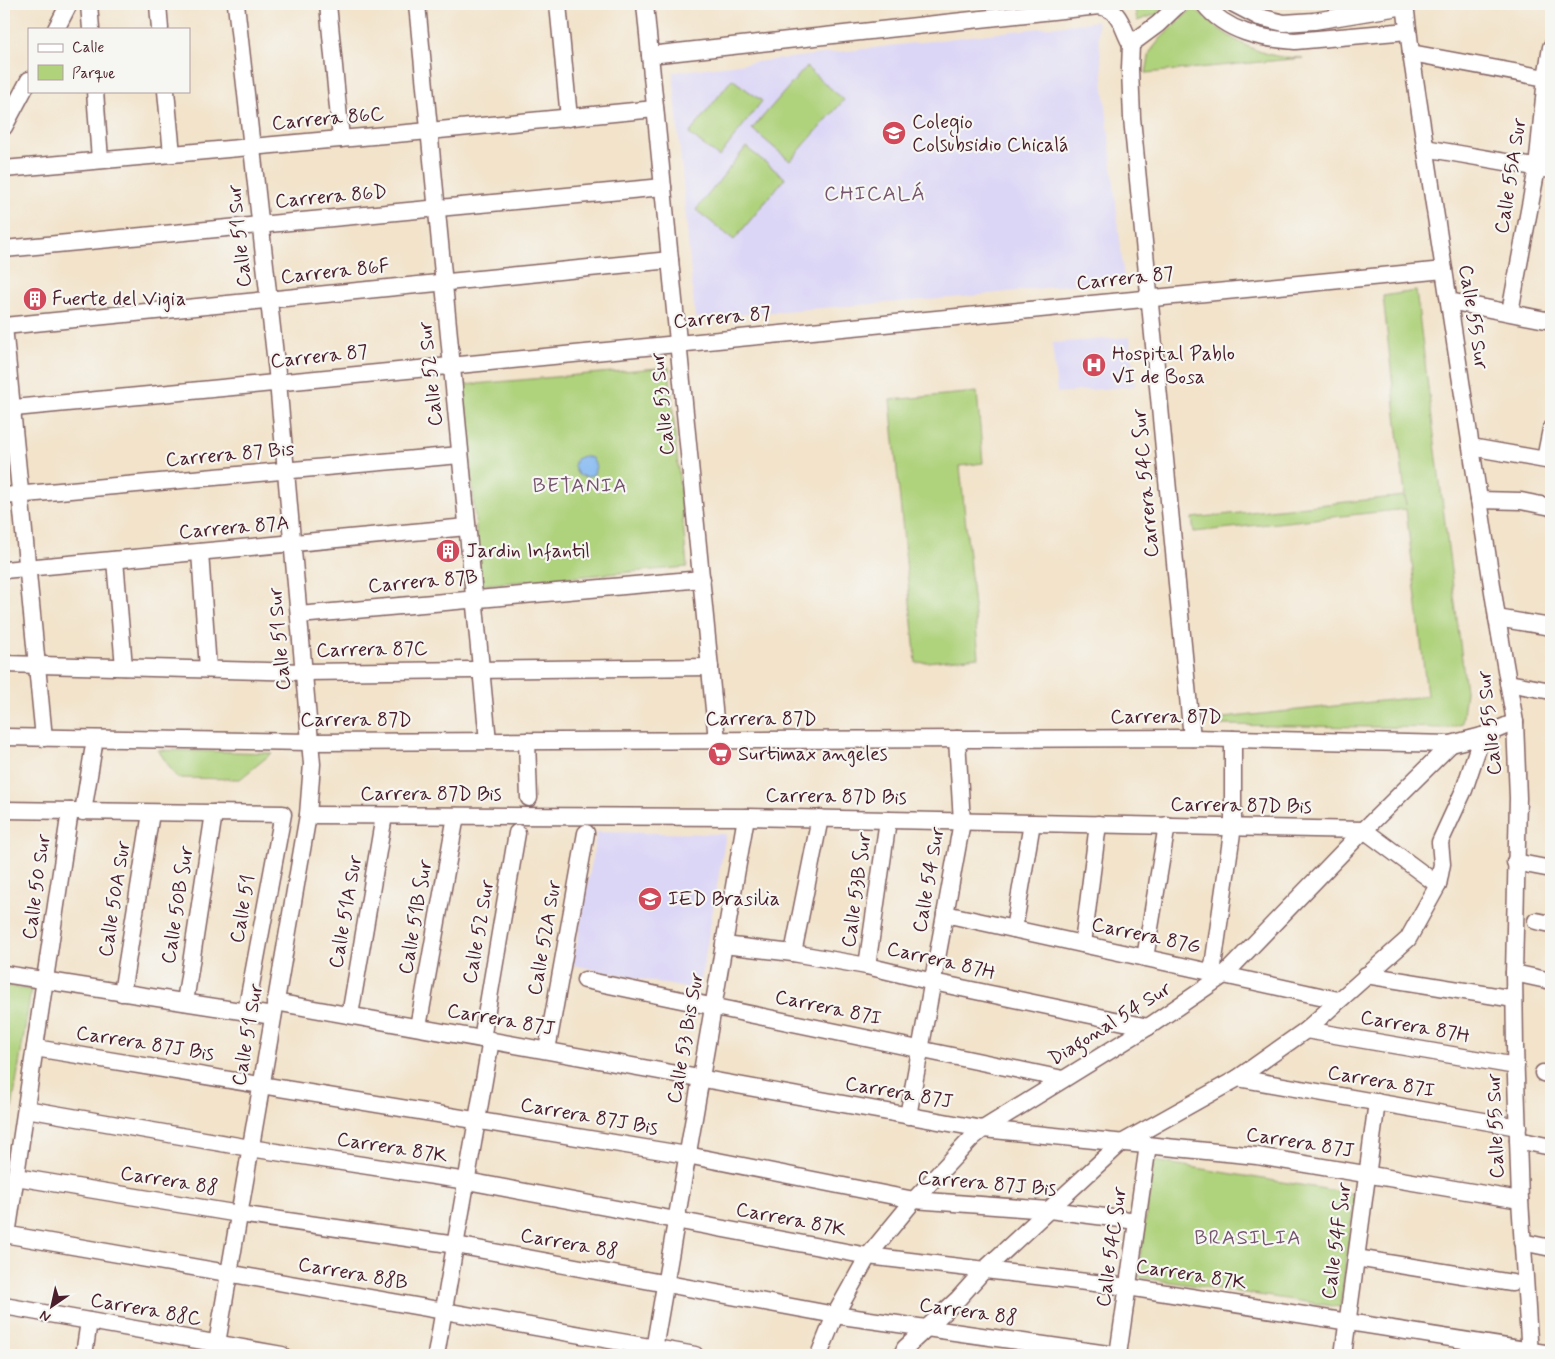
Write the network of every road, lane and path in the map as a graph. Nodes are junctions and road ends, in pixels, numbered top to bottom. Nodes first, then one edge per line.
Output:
1 (69, 4) edge
2 (90, 4) edge
3 (158, 4) edge
4 (236, 4) edge
5 (328, 4) edge
6 (417, 4) edge
7 (558, 4) edge
8 (644, 4) edge
9 (1179, 4) edge
10 (1204, 4) edge
11 (1234, 4) edge
12 (1405, 5) edge
13 (57, 28) edge
14 (91, 28) edge
15 (160, 28) edge
16 (1408, 31) junction
17 (1132, 44) junction
18 (1551, 47) edge
19 (1411, 53) junction
20 (650, 55) junction
21 (1548, 79) edge
22 (28, 82) edge
23 (95, 92) edge
24 (166, 92) edge
25 (655, 109) junction
26 (569, 118) junction
27 (4, 127) edge
28 (429, 131) junction
29 (341, 139) junction
30 (252, 147) junction
31 (1426, 148) junction
32 (172, 154) junction
33 (100, 160) junction
34 (4, 169) edge
35 (1544, 169) edge
36 (663, 187) junction
37 (436, 208) junction
38 (260, 225) junction
39 (4, 249) edge
40 (670, 260) junction
41 (1444, 270) junction
42 (444, 282) junction
43 (1149, 298) junction
44 (268, 300) junction
45 (1449, 300) junction
46 (1510, 312) junction
47 (1551, 321) edge
48 (4, 326) edge
49 (678, 344) junction
50 (452, 365) junction
51 (278, 382) junction
52 (8, 408) edge
53 (1551, 429) edge
54 (1471, 447) junction
55 (460, 455) junction
56 (1548, 460) edge
57 (286, 471) junction
58 (20, 494) junction
59 (4, 496) edge
60 (1479, 500) junction
61 (1551, 507) edge
62 (467, 528) junction
63 (292, 544) junction
64 (200, 552) junction
65 (115, 560) junction
66 (28, 568) junction
67 (4, 570) edge
68 (702, 579) junction
69 (474, 599) junction
70 (299, 615) junction
71 (1497, 618) junction
72 (1551, 627) edge
73 (4, 664) edge
74 (37, 664) junction
75 (124, 667) junction
76 (710, 668) junction
77 (208, 669) junction
78 (481, 670) junction
79 (304, 672) junction
80 (1508, 683) junction
81 (1551, 691) edge
82 (1515, 722) junction
83 (1482, 736) junction
84 (4, 737) edge
85 (44, 738) junction
86 (1192, 738) junction
87 (95, 739) junction
88 (957, 739) junction
89 (1233, 739) junction
90 (718, 740) junction
91 (488, 741) junction
92 (527, 741) junction
93 (310, 742) junction
94 (1451, 744) junction
95 (529, 798) dead end
96 (4, 810) edge
97 (77, 812) junction
98 (151, 813) junction
99 (214, 814) junction
100 (308, 815) junction
101 (384, 816) junction
102 (456, 816) junction
103 (746, 816) junction
104 (820, 818) junction
105 (888, 820) junction
106 (962, 822) junction
107 (1032, 823) junction
108 (1098, 824) junction
109 (1167, 825) junction
110 (1233, 826) junction
111 (1364, 830) junction
112 (517, 833) dead end
113 (586, 834) dead end
114 (1515, 862) junction
115 (1551, 869) edge
116 (1438, 885) junction
117 (945, 914) junction
118 (1014, 930) junction
119 (1082, 944) junction
120 (724, 945) junction
121 (793, 953) junction
122 (1145, 958) junction
123 (867, 966) junction
124 (1514, 973) junction
125 (4, 974) edge
126 (1218, 974) junction
127 (1366, 975) junction
128 (585, 980) dead end
129 (45, 981) junction
130 (1551, 981) edge
131 (933, 982) junction
132 (122, 993) junction
133 (1514, 999) junction
134 (1338, 1000) junction
135 (185, 1002) junction
136 (713, 1006) junction
137 (274, 1009) junction
138 (246, 1012) junction
139 (350, 1015) junction
140 (418, 1027) junction
141 (1148, 1027) junction
142 (1306, 1030) junction
143 (486, 1039) junction
144 (35, 1048) junction
145 (921, 1049) junction
146 (547, 1050) junction
147 (1516, 1066) junction
148 (701, 1078) junction
149 (1238, 1078) junction
150 (1063, 1079) junction
151 (261, 1084) junction
152 (1377, 1102) junction
153 (26, 1109) junction
154 (908, 1116) junction
155 (478, 1120) junction
156 (983, 1129) junction
157 (1518, 1133) junction
158 (1120, 1144) junction
159 (1148, 1145) junction
160 (1551, 1147) edge
161 (250, 1148) junction
162 (687, 1156) junction
163 (1367, 1175) junction
164 (16, 1177) junction
165 (467, 1181) junction
166 (914, 1200) junction
167 (1520, 1200) junction
168 (1049, 1210) junction
169 (239, 1214) junction
170 (676, 1219) junction
171 (1137, 1220) junction
172 (5, 1235) edge
173 (1522, 1242) junction
174 (456, 1245) junction
175 (1551, 1248) edge
176 (868, 1256) junction
177 (1356, 1258) junction
178 (984, 1270) junction
179 (228, 1274) junction
180 (666, 1282) junction
181 (1512, 1283) dead end
182 (1128, 1287) junction
183 (4, 1306) edge
184 (444, 1311) junction
185 (834, 1315) junction
186 (89, 1321) junction
187 (1348, 1321) junction
188 (928, 1327) junction
189 (216, 1350) edge
190 (654, 1352) edge
191 (1530, 1352) edge
192 (1551, 1354) edge
193 (84, 1355) edge
194 (282, 1355) edge
195 (436, 1355) edge
196 (695, 1355) edge
197 (819, 1355) edge
198 (902, 1355) edge
199 (1116, 1355) edge
200 (1343, 1355) edge

1 - 13 street
2 - 14 street
3 - 15 street
4 - 30 street, Calle 51 Sur
5 - 29 street
6 - 28 street, Calle 52 Sur
7 - 26 street
8 - 20 street, Calle 53 Sur
9 - 17 street
10 - 16 street
11 - 12 street
12 - 16 street, Calle 55 Sur
16 - 19 street, Calle 55 Sur
17 - 20 street
17 - 43 street, Carrera 54C Sur
18 - 21 street, Calle 55A Sur
19 - 21 street
19 - 31 street, Calle 55 Sur
20 - 25 street, Calle 53 Sur
21 - 35 street, Calle 55A Sur
22 - 27 street
23 - 33 street
24 - 32 street
25 - 26 street, Carrera 86C
25 - 36 street, Calle 53 Sur
26 - 28 street, Carrera 86C
28 - 29 street, Carrera 86C
28 - 37 street, Calle 52 Sur
29 - 30 street, Carrera 86C
30 - 32 street, Carrera 86C
30 - 38 street, Calle 51 Sur
31 - 35 street
31 - 41 street, Calle 55 Sur
32 - 33 street, Carrera 86C
33 - 34 street, Carrera 86C
35 - 46 street, Calle 55A Sur
36 - 37 street, Carrera 86D
36 - 40 street, Calle 53 Sur
37 - 38 street, Carrera 86D
37 - 42 street, Calle 52 Sur
38 - 39 street, Carrera 86D
38 - 44 street, Calle 51 Sur
40 - 42 street, Carrera 86F
40 - 49 street, Calle 53 Sur
41 - 43 street, Carrera 87
41 - 45 street, Calle 55 Sur
42 - 44 street, Carrera 86F
42 - 50 street, Calle 52 Sur
43 - 49 street, Carrera 87
43 - 86 street, Carrera 54C Sur
44 - 48 street, Carrera 86F
44 - 51 street, Calle 51 Sur
45 - 46 street
45 - 54 street, Calle 55 Sur
46 - 47 street
48 - 52 street
49 - 50 street, Carrera 87
49 - 68 street, Calle 53 Sur
50 - 51 street, Carrera 87
50 - 55 street, Calle 52 Sur
51 - 52 street, Carrera 87
51 - 57 street, Calle 51 Sur
52 - 58 street
53 - 56 street
54 - 56 street
54 - 60 street, Calle 55 Sur
55 - 57 street, Carrera 87 Bis
55 - 62 street, Calle 52 Sur
57 - 58 street, Carrera 87 Bis
57 - 63 street, Calle 51 Sur
58 - 59 street, Carrera 87 Bis
58 - 66 street
60 - 61 street
60 - 71 street, Calle 55 Sur
62 - 63 street, Carrera 87A
62 - 69 street, Calle 52 Sur
63 - 64 street, Carrera 87A
63 - 70 street, Calle 51 Sur
64 - 65 street, Carrera 87A
64 - 77 street
65 - 66 street, Carrera 87A
65 - 75 street
66 - 67 street, Carrera 87A
66 - 74 street
68 - 69 street, Carrera 87B
68 - 76 street, Calle 53 Sur
69 - 70 street, Carrera 87B
69 - 78 street, Calle 52 Sur
70 - 79 street, Calle 51 Sur
71 - 72 street
71 - 80 street, Calle 55 Sur
73 - 74 street, Carrera 87C
74 - 75 street, Carrera 87C
74 - 85 street
75 - 77 street, Carrera 87C
76 - 78 street, Carrera 87C
76 - 90 street, Calle 53 Sur
77 - 79 street, Carrera 87C
78 - 79 street, Carrera 87C
78 - 91 street, Calle 52 Sur
79 - 93 street, Calle 51 Sur
80 - 81 street
80 - 82 street, Calle 55 Sur
82 - 83 street, Carrera 87D
82 - 114 street, Calle 55 Sur
83 - 94 street, Carrera 87D
83 - 116 street
84 - 85 street, Carrera 87D
85 - 87 street, Carrera 87D
86 - 88 street, Carrera 87D
86 - 89 street, Carrera 87D
87 - 93 street, Carrera 87D
87 - 97 street, Calle 50 Sur
88 - 90 street, Carrera 87D
88 - 106 street, Calle 54 Sur
89 - 94 street, Carrera 87D
89 - 110 street
90 - 92 street, Carrera 87D
91 - 92 street, Carrera 87D
91 - 93 street, Carrera 87D
92 - 95 street
93 - 100 street, Calle 51 Sur
94 - 111 street, Diagonal 54 Sur
96 - 97 street
97 - 98 street
97 - 129 street, Calle 50 Sur
98 - 99 street
98 - 132 street, Calle 50A Sur
99 - 135 street, Calle 50B Sur
99 - 138 street, Calle 51
100 - 101 street, Carrera 87D Bis
100 - 137 street, Calle 51 Sur
101 - 102 street, Carrera 87D Bis
101 - 139 street, Calle 51A Sur
102 - 103 street, Carrera 87D Bis
102 - 140 street, Calle 51B Sur
103 - 104 street, Carrera 87D Bis
103 - 120 street, Calle 53 Bis Sur
104 - 105 street, Carrera 87D Bis
104 - 121 street
105 - 106 street, Carrera 87D Bis
105 - 123 street, Calle 53B Sur
106 - 107 street, Carrera 87D Bis
106 - 117 street, Calle 54 Sur
107 - 108 street, Carrera 87D Bis
107 - 118 street
108 - 109 street, Carrera 87D Bis
108 - 119 street
109 - 110 street, Carrera 87D Bis
109 - 122 street
110 - 111 street, Carrera 87D Bis
110 - 126 street
111 - 116 street
111 - 126 street, Diagonal 54 Sur
112 - 143 street, Calle 52 Sur
113 - 146 street, Calle 52A Sur
114 - 115 street
114 - 124 street, Calle 55 Sur
116 - 127 street
117 - 118 street, Carrera 87G
117 - 131 street, Calle 54 Sur
118 - 119 street, Carrera 87G
119 - 122 street, Carrera 87G
120 - 121 street, Carrera 87H
120 - 136 street, Calle 53 Bis Sur
121 - 123 street, Carrera 87H
122 - 126 street, Carrera 87G
123 - 131 street, Carrera 87H
124 - 130 street
124 - 133 street, Calle 55 Sur
125 - 129 street, Carrera 87J
126 - 134 street, Carrera 87G
126 - 141 street, Diagonal 54 Sur
127 - 133 street
127 - 134 street
128 - 136 street, Carrera 87I
129 - 132 street, Carrera 87J
129 - 144 street, Calle 50 Sur
131 - 141 street, Carrera 87H
131 - 145 street, Calle 54 Sur
132 - 135 street, Carrera 87J
133 - 147 street, Calle 55 Sur
134 - 142 street
135 - 138 street, Carrera 87J
136 - 145 street, Carrera 87I
136 - 148 street, Calle 53 Bis Sur
137 - 138 street, Carrera 87J
137 - 139 street, Carrera 87J
137 - 151 street, Calle 51 Sur
139 - 140 street, Carrera 87J
140 - 143 street, Carrera 87J
141 - 150 street, Diagonal 54 Sur
142 - 147 street, Carrera 87H
142 - 149 street
143 - 146 street, Carrera 87J
143 - 155 street, Calle 52 Sur
144 - 151 street, Carrera 87J Bis
144 - 153 street, Calle 50 Sur
145 - 150 street, Carrera 87I
145 - 154 street, Calle 54 Sur
146 - 148 street, Carrera 87J
147 - 157 street, Calle 55 Sur
148 - 154 street, Carrera 87J
148 - 162 street, Calle 53 Bis Sur
149 - 152 street, Carrera 87I
149 - 158 street
150 - 156 street, Diagonal 54 Sur
151 - 155 street, Carrera 87J Bis
151 - 161 street, Calle 51 Sur
152 - 157 street, Carrera 87I
152 - 163 street, Calle 54F Sur
153 - 161 street, Carrera 87K
153 - 164 street, Calle 50 Sur
154 - 156 street, Carrera 87J
155 - 162 street, Carrera 87J Bis
155 - 165 street, Calle 52 Sur
156 - 158 street, Carrera 87J
156 - 166 street, Diagonal 54 Sur
157 - 160 street, Carrera 87I
157 - 167 street, Calle 55 Sur
158 - 159 street, Carrera 87J
158 - 168 street
159 - 163 street, Carrera 87J
159 - 171 street, Calle 54C Sur
161 - 165 street, Carrera 87K
161 - 169 street, Calle 51 Sur
162 - 166 street, Carrera 87J Bis
162 - 170 street, Calle 53 Bis Sur
163 - 167 street, Carrera 87J
163 - 177 street, Calle 54F Sur
164 - 169 street, Carrera 88
164 - 172 street, Calle 50 Sur
165 - 170 street, Carrera 87K
165 - 174 street, Calle 52 Sur
166 - 168 street, Carrera 87J Bis
166 - 176 street, Diagonal 54 Sur
167 - 173 street, Calle 55 Sur
168 - 171 street, Carrera 87J Bis
168 - 178 street
169 - 174 street, Carrera 88
169 - 179 street, Calle 51 Sur
170 - 176 street, Carrera 87K
170 - 180 street, Calle 53 Bis Sur
171 - 182 street, Calle 54C Sur
172 - 179 street, Carrera 88B
173 - 175 street
173 - 191 street, Calle 55 Sur
174 - 180 street, Carrera 88
174 - 184 street, Calle 52 Sur
176 - 178 street, Carrera 87K
176 - 185 street, Diagonal 54 Sur
177 - 181 street
177 - 187 street, Calle 54F Sur
178 - 182 street, Carrera 87K
178 - 188 street
179 - 184 street, Carrera 88B
179 - 189 street, Calle 51 Sur
180 - 185 street, Carrera 88
180 - 190 street, Calle 53 Bis Sur
182 - 187 street, Carrera 87K
182 - 199 street, Calle 54C Sur
183 - 186 street, Carrera 88C
184 - 190 street, Carrera 88B
184 - 195 street, Calle 52 Sur
185 - 188 street, Carrera 88
185 - 197 street, Diagonal 54 Sur
186 - 189 street, Carrera 88C
186 - 193 street
187 - 191 street, Carrera 87K
187 - 200 street, Calle 54F Sur
188 - 198 street
188 - 199 street, Carrera 88
189 - 194 street, Carrera 88C
190 - 196 street, Carrera 88B
191 - 192 street, Carrera 87K

